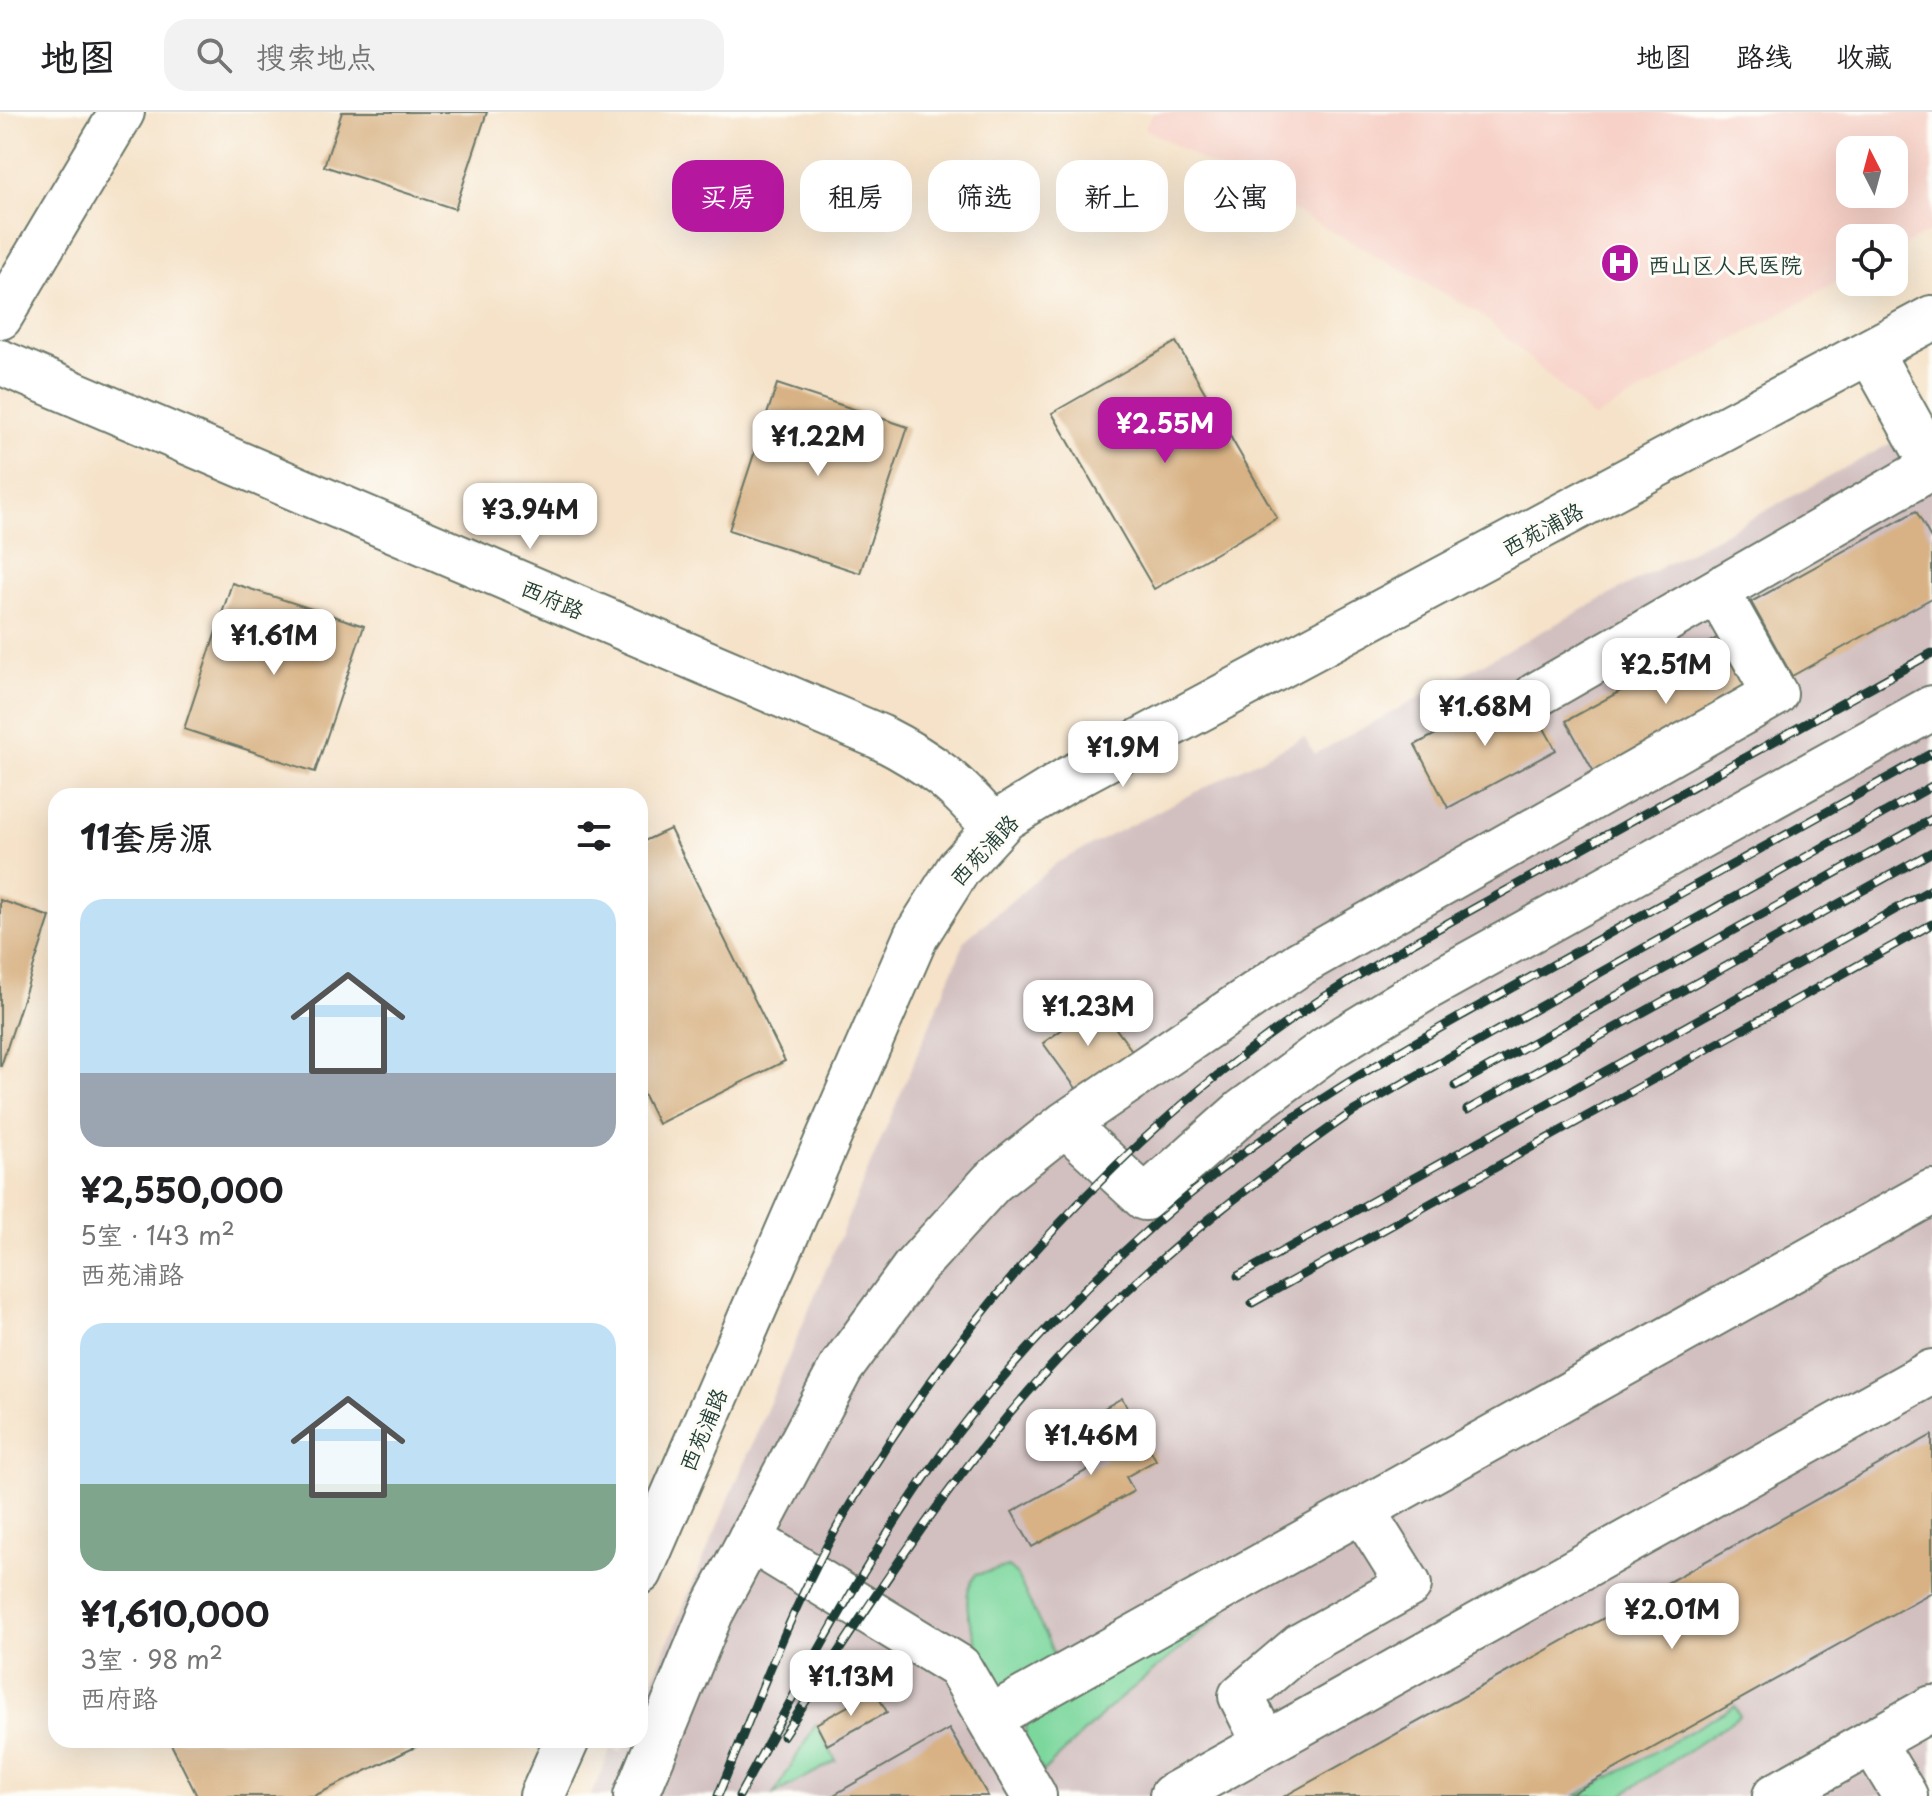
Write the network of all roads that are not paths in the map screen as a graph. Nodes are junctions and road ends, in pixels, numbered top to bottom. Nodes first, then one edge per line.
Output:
1 (122, 112) edge
2 (0, 317) edge
3 (1932, 318) edge
4 (1871, 354) junction
5 (0, 362) edge
6 (1932, 465) edge
7 (1717, 591) junction
8 (1536, 695) dead end
9 (1932, 708) edge
10 (995, 829) junction
11 (1065, 1124) junction
12 (1932, 1192) edge
13 (1932, 1372) edge
14 (1362, 1510) junction
15 (750, 1539) junction
16 (648, 1554) edge
17 (1932, 1708) edge
18 (989, 1718) junction
19 (1872, 1741) junction
20 (1265, 1744) junction
21 (563, 1748) edge
22 (542, 1796) edge
23 (636, 1796) edge
24 (1034, 1796) edge
25 (1172, 1796) edge
26 (1775, 1796) edge
27 (1905, 1796) edge

1 - 2 street
3 - 4 street, 西苑浦路
4 - 6 street
4 - 10 street, 西苑浦路
5 - 10 street, 西府路
6 - 7 street
7 - 8 street
7 - 11 street
9 - 11 street
10 - 16 street, 西苑浦路
11 - 15 street
12 - 14 street
13 - 20 street
14 - 18 street
14 - 20 street
15 - 18 street
15 - 23 street
17 - 19 street
18 - 24 street
19 - 26 street
19 - 27 street
20 - 25 street
21 - 22 street

